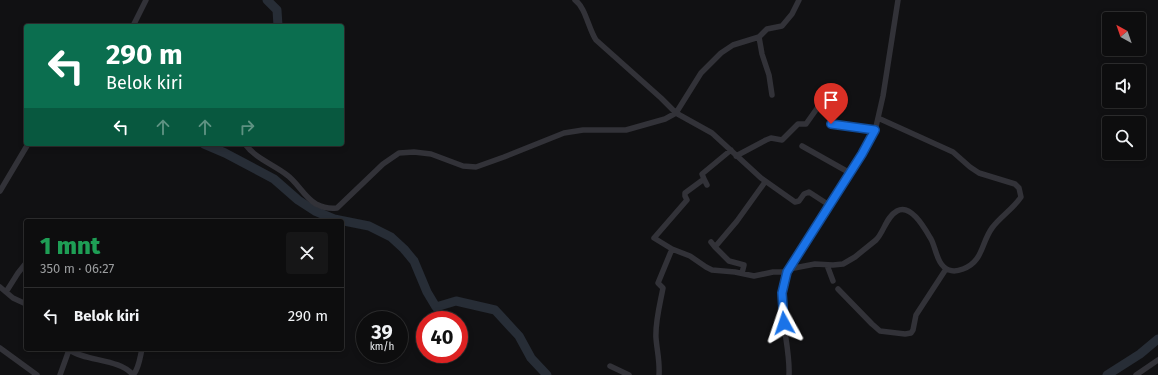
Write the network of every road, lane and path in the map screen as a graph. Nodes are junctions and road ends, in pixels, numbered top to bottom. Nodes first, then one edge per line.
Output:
1 (146, 0) edge
2 (575, 0) edge
3 (799, 0) edge
4 (898, 0) edge
5 (134, 24) edge
6 (759, 37) junction
7 (772, 95) dead end
8 (818, 107) dead end
9 (676, 113) junction
10 (878, 118) junction
11 (831, 124) dead end
12 (875, 130) junction
13 (27, 146) edge
14 (246, 146) edge
15 (802, 146) dead end
16 (731, 150) junction
17 (736, 156) junction
18 (850, 173) junction
19 (765, 182) junction
20 (0, 191) edge
21 (829, 205) junction
22 (672, 249) junction
23 (827, 265) junction
24 (24, 266) edge
25 (946, 269) junction
26 (788, 270) junction
27 (742, 273) junction
28 (833, 281) dead end
29 (0, 287) edge
30 (838, 289) dead end
31 (6, 292) junction
32 (24, 303) edge
33 (0, 348) edge
34 (67, 351) edge
35 (72, 351) edge
36 (142, 351) edge
37 (1158, 360) edge
38 (610, 366) dead end
39 (37, 375) edge
40 (60, 375) edge
41 (133, 375) edge
42 (629, 375) edge
43 (659, 375) edge
44 (789, 375) edge
45 (1136, 375) edge

1 - 5 street
2 - 9 street
3 - 6 street
4 - 10 street
6 - 7 street
6 - 9 street
8 - 17 street
9 - 14 street
9 - 16 street
10 - 12 street
10 - 25 street
11 - 12 street
12 - 18 street
13 - 20 street
15 - 18 street
16 - 17 street
16 - 22 street
17 - 19 street
18 - 21 street
19 - 21 street
19 - 27 street
21 - 26 street
22 - 27 street
22 - 43 street
23 - 25 street
23 - 26 street
23 - 28 street
24 - 31 street
25 - 30 street
26 - 27 street
26 - 44 street
29 - 31 street
31 - 32 street
33 - 39 street
34 - 40 street
35 - 41 street
36 - 41 street
37 - 45 street
38 - 42 street

